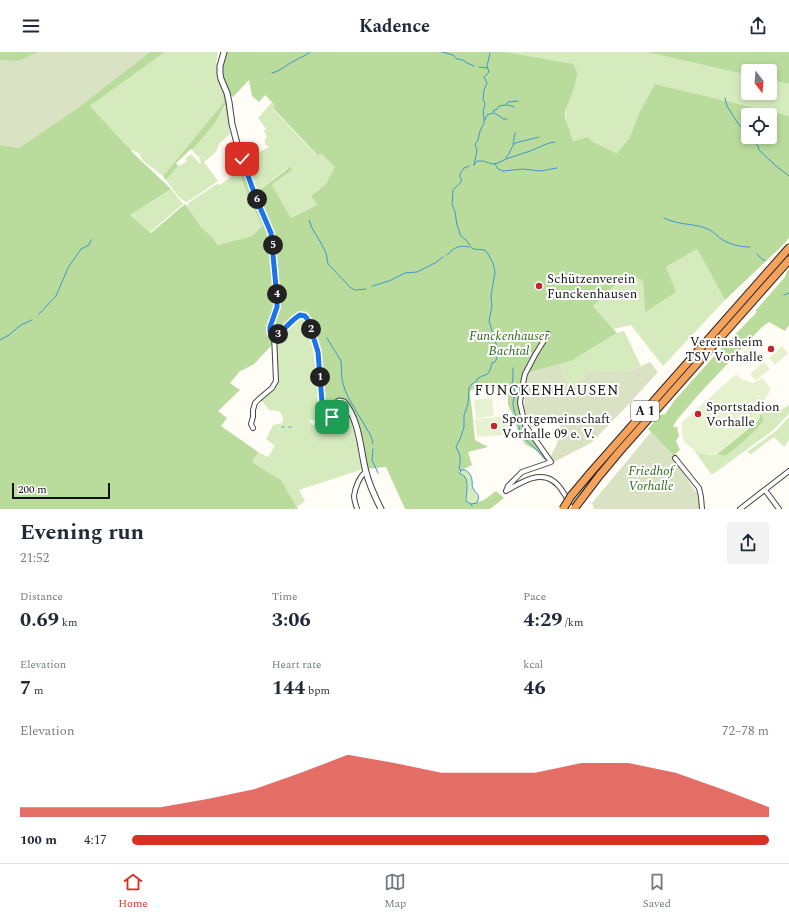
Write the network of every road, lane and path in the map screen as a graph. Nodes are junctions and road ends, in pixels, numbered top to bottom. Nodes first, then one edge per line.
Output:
1 (224, 52) edge
2 (789, 248) edge
3 (789, 260) edge
4 (548, 334) dead end
5 (274, 335) junction
6 (253, 428) dead end
7 (675, 458) dead end
8 (789, 471) edge
9 (366, 472) junction
10 (765, 490) junction
11 (574, 507) edge
12 (357, 509) edge
13 (381, 509) edge
14 (563, 509) edge
15 (702, 509) edge
16 (740, 509) edge
17 (779, 509) edge

1 - 5 street
2 - 14 highway, A 1, bridge
3 - 11 highway, A 1
4 - 11 street
5 - 6 street
5 - 9 street
7 - 15 street
8 - 10 street
9 - 12 street
9 - 13 street
10 - 16 street
10 - 17 street

